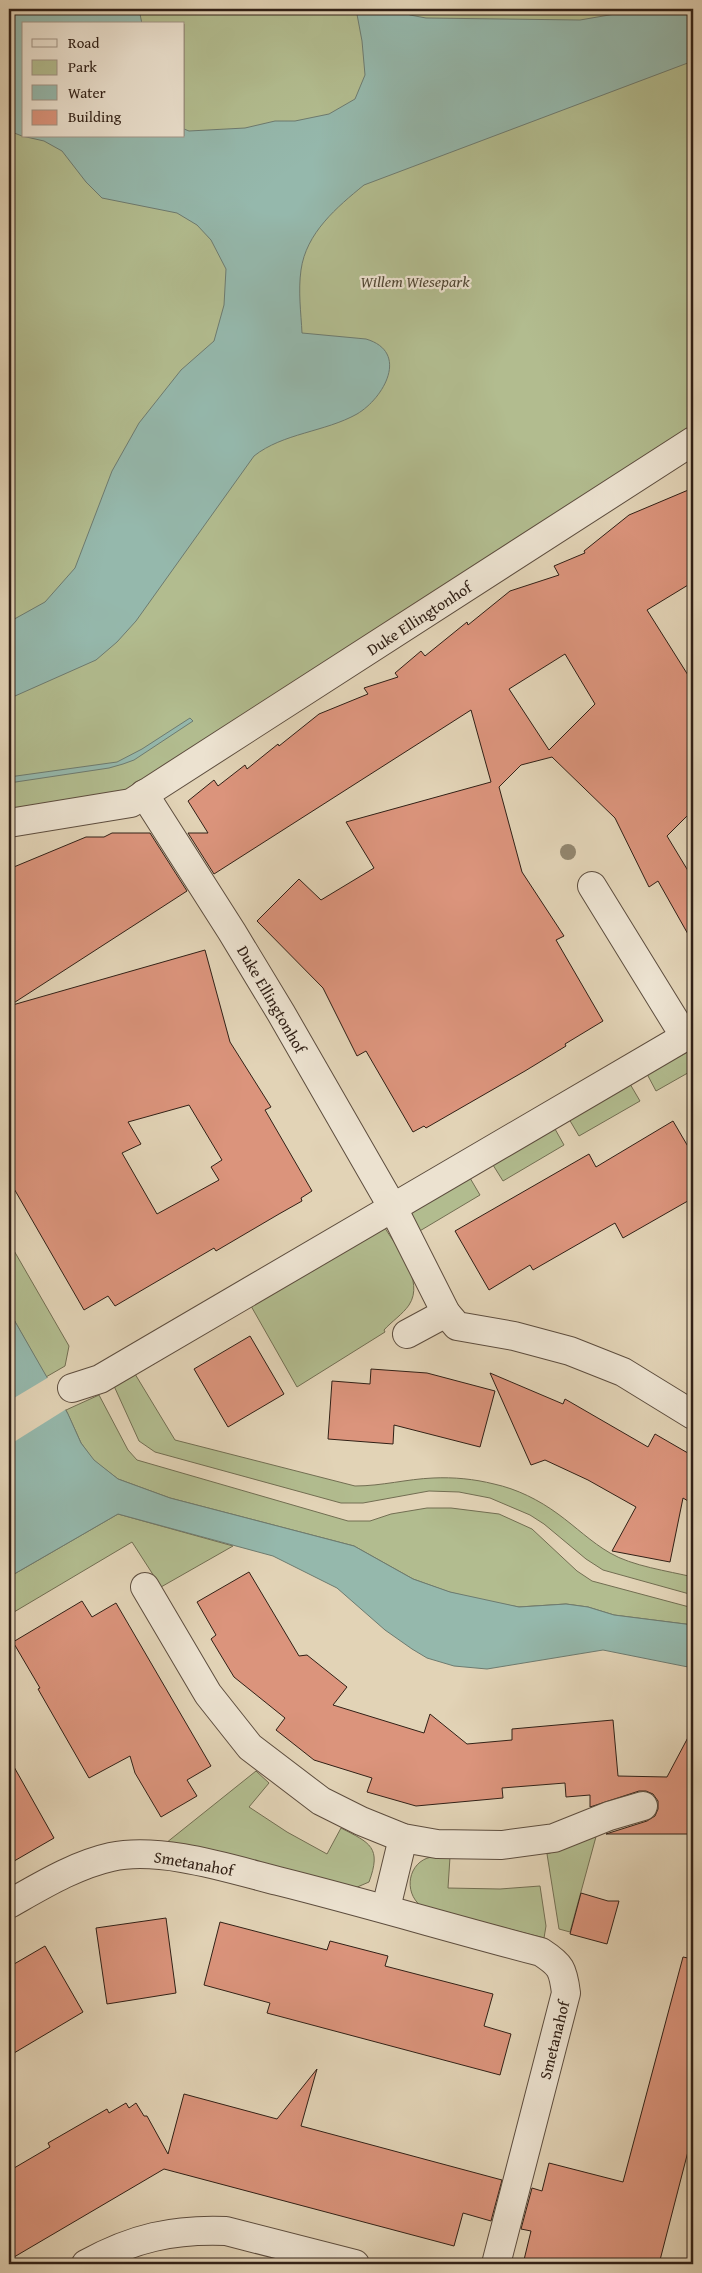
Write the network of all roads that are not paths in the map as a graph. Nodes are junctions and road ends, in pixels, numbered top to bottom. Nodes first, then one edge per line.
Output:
1 (693, 441) edge
2 (144, 794) junction
3 (9, 823) edge
4 (592, 886) dead end
5 (689, 1034) edge
6 (392, 1208) junction
7 (446, 1313) junction
8 (407, 1334) dead end
9 (72, 1388) dead end
10 (693, 1415) edge
11 (145, 1587) dead end
12 (643, 1806) dead end
13 (403, 1838) junction
14 (9, 1904) edge
15 (386, 1908) junction
16 (86, 2264) edge
17 (355, 2264) edge
18 (496, 2264) edge

1 - 2 street, Duke Ellingtonhof
2 - 3 street, Duke Ellingtonhof
2 - 6 street, Duke Ellingtonhof
4 - 5 street
5 - 6 street
6 - 7 street, Duke Ellingtonhof
6 - 9 street
7 - 8 street
7 - 10 street, Duke Ellingtonhof
11 - 13 street
12 - 13 street
13 - 15 street
14 - 15 street, Smetanahof
15 - 18 street, Smetanahof
16 - 17 street

